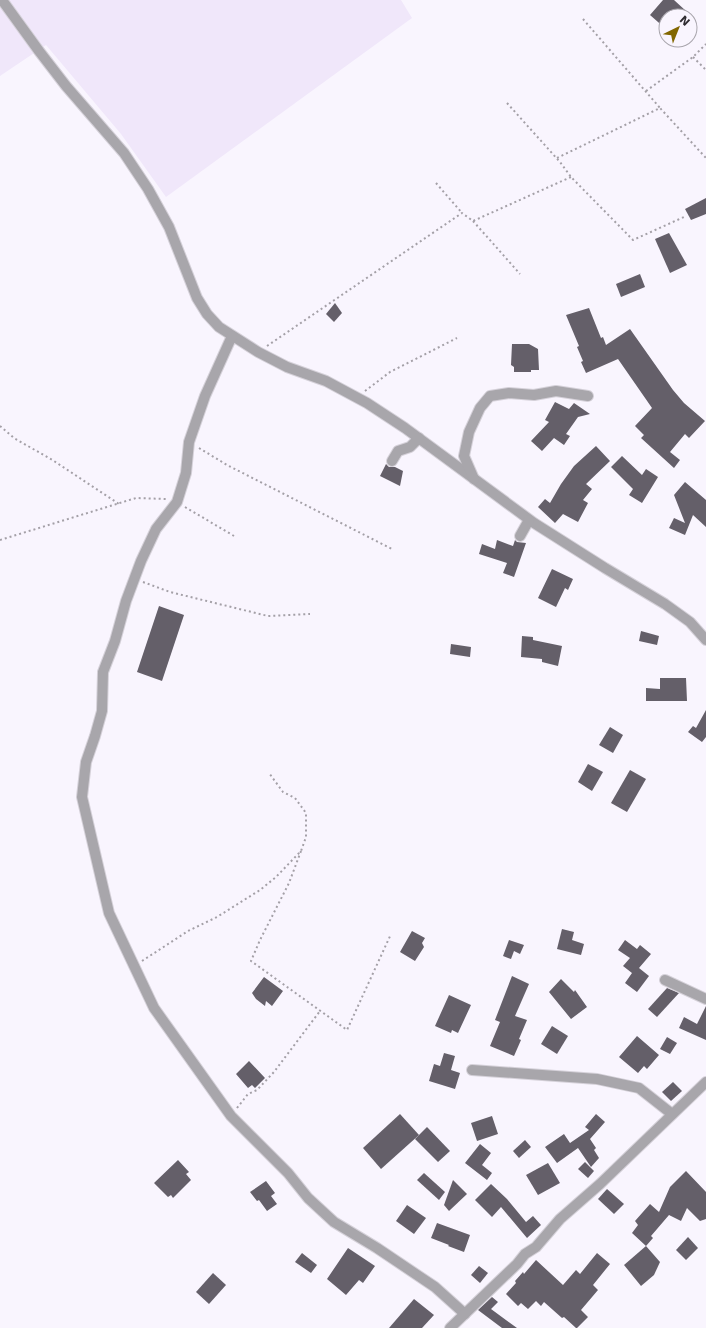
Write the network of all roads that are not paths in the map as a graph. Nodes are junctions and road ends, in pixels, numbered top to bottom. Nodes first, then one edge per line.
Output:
1 (2, 0) edge
2 (232, 336) junction
3 (588, 396) dead end
4 (419, 438) junction
5 (392, 461) dead end
6 (474, 479) junction
7 (529, 520) junction
8 (520, 536) dead end
9 (706, 640) edge
10 (666, 980) dead end
11 (706, 999) edge
12 (472, 1070) dead end
13 (706, 1082) edge
14 (672, 1114) junction
15 (465, 1314) junction
16 (450, 1328) edge

1 - 2 street
2 - 4 street
2 - 15 street
3 - 6 street
4 - 5 street
4 - 6 street
6 - 7 street
7 - 8 street
7 - 9 street
10 - 11 street
12 - 14 street
13 - 14 street
14 - 15 street
15 - 16 street

